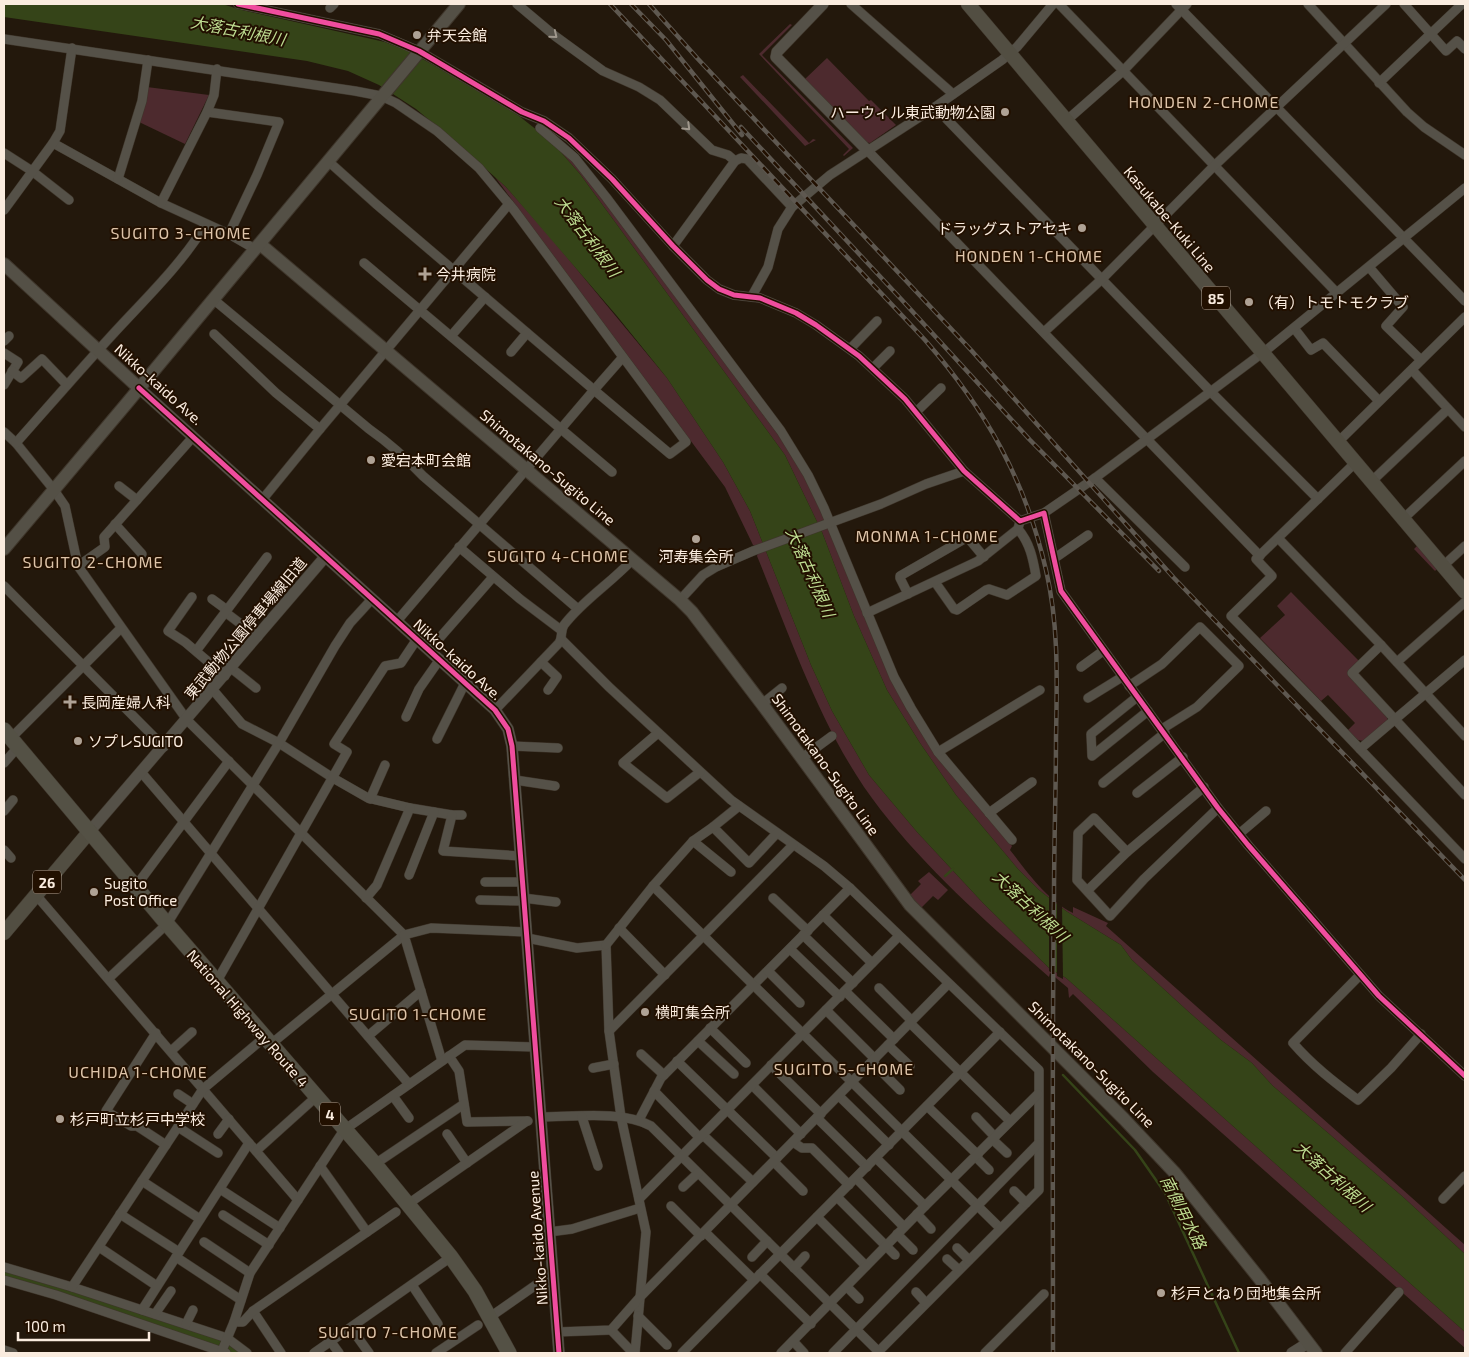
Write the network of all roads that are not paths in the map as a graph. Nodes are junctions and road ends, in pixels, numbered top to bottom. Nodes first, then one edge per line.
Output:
1 (238, 4) edge
2 (458, 4) edge
3 (517, 4) edge
4 (823, 4) edge
5 (851, 4) edge
6 (968, 4) edge
7 (1053, 4) edge
8 (1308, 4) edge
9 (1386, 4) edge
10 (1404, 4) edge
11 (1462, 4) edge
12 (1182, 6) edge
13 (1432, 34) junction
14 (4, 39) edge
15 (1344, 43) junction
16 (72, 48) junction
17 (1465, 49) edge
18 (418, 52) junction
19 (1010, 54) junction
20 (148, 60) junction
21 (218, 70) junction
22 (1124, 70) junction
23 (1380, 83) junction
24 (953, 94) junction
25 (383, 95) junction
26 (1276, 106) junction
27 (934, 107) junction
28 (207, 112) junction
29 (1066, 121) junction
30 (540, 128) dead end
31 (53, 143) junction
32 (868, 151) junction
33 (4, 153) edge
34 (1465, 155) edge
35 (328, 161) junction
36 (735, 161) junction
37 (1214, 166) junction
38 (32, 171) junction
39 (118, 180) junction
40 (1465, 188) edge
41 (69, 200) dead end
42 (161, 203) junction
43 (509, 204) junction
44 (792, 207) junction
45 (4, 210) edge
46 (206, 224) junction
47 (1155, 225) junction
48 (229, 234) junction
49 (1404, 238) junction
50 (673, 246) junction
51 (258, 247) junction
52 (364, 263) dead end
53 (4, 264) edge
54 (1369, 267) junction
55 (454, 270) junction
56 (1102, 279) junction
57 (1337, 293) junction
58 (752, 296) junction
59 (485, 297) junction
60 (213, 299) junction
61 (1465, 301) edge
62 (420, 310) junction
63 (1465, 317) edge
64 (877, 321) dead end
65 (1294, 328) junction
66 (527, 332) junction
67 (1044, 332) junction
68 (214, 334) dead end
69 (451, 336) junction
70 (850, 349) junction
71 (98, 351) junction
72 (386, 351) junction
73 (890, 351) dead end
74 (511, 352) dead end
75 (4, 353) edge
76 (1262, 353) junction
77 (623, 357) junction
78 (1421, 360) junction
79 (873, 368) junction
80 (1412, 370) junction
81 (12, 371) junction
82 (4, 385) edge
83 (67, 385) junction
84 (139, 388) junction
85 (941, 388) dead end
86 (594, 390) junction
87 (1211, 392) junction
88 (1379, 401) junction
89 (340, 405) junction
90 (1448, 409) junction
91 (916, 412) junction
92 (1465, 427) edge
93 (320, 429) junction
94 (561, 429) junction
95 (4, 432) edge
96 (193, 437) junction
97 (1147, 439) junction
98 (1339, 441) junction
99 (16, 443) junction
100 (1465, 461) edge
101 (1356, 462) junction
102 (526, 470) junction
103 (964, 471) junction
104 (612, 472) dead end
105 (1095, 478) junction
106 (1372, 481) junction
107 (119, 486) dead end
108 (54, 490) junction
109 (1318, 499) junction
110 (137, 500) junction
111 (262, 500) junction
112 (1044, 513) junction
113 (1403, 519) junction
114 (829, 523) junction
115 (115, 524) junction
116 (479, 524) junction
117 (1019, 525) junction
118 (1088, 535) dead end
119 (1278, 538) junction
120 (1465, 546) edge
121 (459, 547) junction
122 (4, 548) edge
123 (142, 554) dead end
124 (1260, 556) junction
125 (267, 557) dead end
126 (325, 557) junction
127 (984, 557) junction
128 (1054, 558) junction
129 (632, 560) junction
130 (78, 566) junction
131 (1443, 566) junction
132 (1185, 567) dead end
133 (493, 577) junction
134 (935, 582) junction
135 (4, 586) edge
136 (1465, 592) edge
137 (908, 594) junction
138 (192, 597) dead end
139 (212, 599) dead end
140 (372, 599) junction
141 (680, 600) junction
142 (1465, 602) edge
143 (578, 609) junction
144 (226, 611) junction
145 (867, 613) junction
146 (397, 621) junction
147 (122, 628) junction
148 (561, 635) junction
149 (258, 637) junction
150 (417, 638) junction
151 (1381, 644) junction
152 (429, 650) junction
153 (196, 651) junction
154 (1103, 651) junction
155 (440, 659) junction
156 (541, 662) junction
157 (1397, 662) junction
158 (1464, 665) edge
159 (83, 666) junction
160 (1081, 667) dead end
161 (228, 672) junction
162 (1122, 677) junction
163 (465, 683) junction
164 (1129, 686) junction
165 (256, 688) dead end
166 (782, 688) dead end
167 (213, 690) junction
168 (548, 690) dead end
169 (1040, 690) dead end
170 (1426, 694) junction
171 (1088, 698) dead end
172 (1137, 698) junction
173 (762, 704) junction
174 (495, 710) junction
175 (1148, 711) junction
176 (406, 717) dead end
177 (187, 720) junction
178 (1395, 720) junction
179 (1164, 731) junction
180 (658, 733) junction
181 (832, 736) dead end
182 (1465, 736) edge
183 (11, 738) edge
184 (437, 739) dead end
185 (279, 743) junction
186 (164, 746) junction
187 (512, 746) junction
188 (558, 748) dead end
189 (1360, 749) junction
190 (938, 752) junction
191 (1183, 757) junction
192 (802, 758) junction
193 (229, 761) junction
194 (4, 763) edge
195 (385, 765) dead end
196 (141, 772) junction
197 (700, 772) junction
198 (333, 778) junction
199 (515, 780) junction
200 (1032, 782) dead end
201 (1103, 783) dead end
202 (253, 785) junction
203 (555, 786) dead end
204 (1204, 787) junction
205 (1137, 794) dead end
206 (1465, 795) edge
207 (370, 799) junction
208 (12, 800) dead end
209 (739, 806) junction
210 (410, 808) junction
211 (1218, 808) junction
212 (4, 811) edge
213 (1266, 811) dead end
214 (434, 812) junction
215 (989, 813) junction
216 (184, 821) junction
217 (713, 827) junction
218 (90, 832) junction
219 (302, 833) junction
220 (777, 833) junction
221 (1239, 834) junction
222 (1012, 840) dead end
223 (693, 841) junction
224 (794, 845) junction
225 (4, 850) edge
226 (1127, 852) junction
227 (211, 854) junction
228 (520, 856) junction
229 (11, 858) dead end
230 (1465, 859) edge
231 (731, 872) dead end
232 (409, 875) dead end
233 (485, 882) dead end
234 (522, 882) junction
235 (136, 886) junction
236 (653, 886) junction
237 (850, 888) junction
238 (1088, 890) junction
239 (36, 895) junction
240 (366, 898) junction
241 (773, 898) dead end
242 (523, 899) junction
243 (480, 900) dead end
244 (556, 902) dead end
245 (259, 909) junction
246 (823, 915) junction
247 (167, 924) junction
248 (619, 928) junction
249 (4, 933) edge
250 (805, 933) junction
251 (404, 935) junction
252 (527, 935) junction
253 (703, 935) junction
254 (899, 936) junction
255 (606, 945) junction
256 (790, 948) junction
257 (872, 964) junction
258 (768, 971) junction
259 (665, 975) junction
260 (1360, 975) junction
261 (109, 978) junction
262 (217, 981) junction
263 (853, 983) junction
264 (948, 984) junction
265 (754, 985) junction
266 (879, 988) dead end
267 (421, 991) junction
268 (331, 994) junction
269 (842, 994) junction
270 (800, 1003) dead end
271 (826, 1010) junction
272 (911, 1022) junction
273 (710, 1028) junction
274 (192, 1032) dead end
275 (609, 1032) junction
276 (1000, 1032) junction
277 (156, 1034) junction
278 (803, 1034) junction
279 (1421, 1034) junction
280 (368, 1036) junction
281 (268, 1040) junction
282 (698, 1041) junction
283 (891, 1042) junction
284 (535, 1046) junction
285 (171, 1051) junction
286 (641, 1054) dead end
287 (445, 1058) junction
288 (873, 1060) junction
289 (677, 1061) junction
290 (746, 1063) dead end
291 (614, 1064) junction
292 (771, 1065) junction
293 (910, 1066) dead end
294 (593, 1068) dead end
295 (960, 1072) junction
296 (734, 1074) dead end
297 (664, 1075) junction
298 (1465, 1076) edge
299 (852, 1082) junction
300 (409, 1084) junction
301 (752, 1086) junction
302 (203, 1089) junction
303 (900, 1090) dead end
304 (654, 1091) junction
305 (178, 1094) dead end
306 (1038, 1094) junction
307 (393, 1096) junction
308 (839, 1096) junction
309 (316, 1097) junction
310 (193, 1104) junction
311 (464, 1104) junction
312 (927, 1106) junction
313 (728, 1110) junction
314 (819, 1116) junction
315 (582, 1117) junction
316 (621, 1117) junction
317 (976, 1117) dead end
318 (408, 1118) dead end
319 (229, 1119) junction
320 (540, 1119) junction
321 (639, 1120) junction
322 (527, 1121) junction
323 (1010, 1121) junction
324 (178, 1126) junction
325 (344, 1130) junction
326 (902, 1131) junction
327 (218, 1134) dead end
328 (447, 1134) dead end
329 (801, 1134) junction
330 (701, 1136) junction
331 (994, 1138) junction
332 (793, 1142) junction
333 (249, 1143) junction
334 (1038, 1144) junction
335 (166, 1145) junction
336 (888, 1145) junction
337 (256, 1151) junction
338 (218, 1153) dead end
339 (1007, 1153) dead end
340 (977, 1156) junction
341 (681, 1157) junction
342 (876, 1158) junction
343 (775, 1160) junction
344 (467, 1163) junction
345 (375, 1164) junction
346 (320, 1166) junction
347 (598, 1166) dead end
348 (867, 1167) junction
349 (990, 1170) dead end
350 (698, 1173) junction
351 (1465, 1176) edge
352 (952, 1180) junction
353 (142, 1181) junction
354 (852, 1181) junction
355 (753, 1182) junction
356 (683, 1187) dead end
357 (220, 1189) junction
358 (1014, 1191) dead end
359 (803, 1192) dead end
360 (837, 1197) junction
361 (1443, 1199) dead end
362 (298, 1200) junction
363 (1026, 1203) junction
364 (640, 1204) junction
365 (730, 1205) junction
366 (671, 1206) dead end
367 (924, 1206) junction
368 (978, 1206) junction
369 (402, 1208) junction
370 (120, 1214) junction
371 (917, 1214) junction
372 (223, 1215) dead end
373 (817, 1218) junction
374 (200, 1219) junction
375 (904, 1227) junction
376 (280, 1228) junction
377 (1000, 1228) junction
378 (931, 1229) dead end
379 (367, 1232) junction
380 (549, 1232) junction
381 (703, 1234) junction
382 (897, 1234) junction
383 (204, 1242) dead end
384 (767, 1242) junction
385 (269, 1245) junction
386 (886, 1245) junction
387 (99, 1247) junction
388 (957, 1248) dead end
389 (913, 1250) dead end
390 (780, 1254) junction
391 (177, 1255) junction
392 (895, 1255) dead end
393 (804, 1256) dead end
394 (451, 1257) junction
395 (752, 1257) dead end
396 (947, 1259) dead end
397 (969, 1260) junction
398 (866, 1266) junction
399 (4, 1267) edge
400 (794, 1268) junction
401 (959, 1270) junction
402 (250, 1273) junction
403 (553, 1273) junction
404 (757, 1277) junction
405 (4, 1280) edge
406 (412, 1285) junction
407 (72, 1286) junction
408 (157, 1286) junction
409 (847, 1287) junction
410 (171, 1291) dead end
411 (916, 1292) dead end
412 (1399, 1292) dead end
413 (1044, 1294) dead end
414 (640, 1297) junction
415 (859, 1299) dead end
416 (241, 1300) junction
417 (926, 1303) junction
418 (830, 1304) junction
419 (142, 1310) junction
420 (193, 1310) dead end
421 (252, 1311) junction
422 (156, 1314) junction
423 (638, 1316) junction
424 (484, 1321) junction
425 (234, 1322) junction
426 (186, 1324) junction
427 (438, 1324) dead end
428 (810, 1324) junction
429 (351, 1328) junction
430 (611, 1330) junction
431 (856, 1330) junction
432 (557, 1332) junction
433 (227, 1338) junction
434 (793, 1341) junction
435 (331, 1342) junction
436 (1308, 1343) junction
437 (667, 1344) dead end
438 (4, 1350) edge
439 (223, 1352) edge
440 (13, 1353) edge
441 (247, 1353) edge
442 (281, 1353) edge
443 (314, 1353) edge
444 (339, 1353) edge
445 (369, 1353) edge
446 (436, 1353) edge
447 (509, 1353) edge
448 (559, 1353) edge
449 (634, 1353) edge
450 (682, 1353) edge
451 (781, 1353) edge
452 (804, 1353) edge
453 (833, 1353) edge
454 (878, 1353) edge
455 (985, 1353) edge
456 (1292, 1353) edge
457 (1316, 1353) edge
458 (1345, 1353) edge

1 - 18 street
2 - 18 main road
3 -> 36 street
4 - 32 street
5 - 24 street
6 - 19 main road, Kasukabe-Kuki Line / 85
7 - 19 street
7 - 22 street
8 - 15 street
9 - 15 street
10 - 13 street
11 - 13 street
12 - 22 street
12 - 26 street
13 - 17 street
13 - 23 street
14 - 16 street
15 - 23 street
15 - 26 street
16 - 20 street
16 - 31 street
18 - 25 main road
18 - 50 street
19 - 24 street
19 - 29 main road, Kasukabe-Kuki Line / 85
20 - 21 street
20 - 39 street
21 - 25 street
21 - 28 street
22 - 29 street
22 - 37 street
23 - 34 street
24 - 27 street
25 - 35 main road
25 - 43 street
26 - 37 street
26 - 49 street
27 - 32 street
27 - 56 street
28 - 42 street
28 - 48 street
29 - 47 main road, Kasukabe-Kuki Line / 85
30 - 114 street
31 - 38 street
31 - 39 street
32 - 44 street
32 - 67 street
33 - 38 street
35 - 51 main road
35 - 55 street
36 - 44 street
36 - 50 street
37 - 47 street
37 - 57 street
38 - 41 street
38 - 45 street
39 - 42 street
40 - 49 street
42 - 46 street
43 - 55 street
43 - 77 street
44 - 58 street
46 - 48 street
46 - 71 street
47 - 56 street
47 - 76 main road, Kasukabe-Kuki Line / 85
48 - 51 street
49 - 54 street
49 - 61 street
50 - 58 street
51 - 60 main road
51 - 72 main road, Shimotakano-Sugito Line
52 - 62 street
53 - 71 main road, Nikko-kaido Ave.
54 - 57 street
54 - 78 street
55 - 59 street
55 - 62 street
56 - 67 street
56 - 87 street
57 - 65 street
58 - 70 street
59 - 66 street
59 - 69 street
60 - 84 main road
60 - 89 street
62 - 69 street
62 - 72 street
63 - 78 street
64 - 70 street
65 - 76 street
65 - 88 street
66 - 74 street
66 - 86 street
67 - 97 street
68 - 93 street
69 - 94 street
70 - 79 street
71 - 83 street
71 - 84 main road, Nikko-kaido Ave.
72 - 89 street
72 - 102 main road, Shimotakano-Sugito Line
73 - 79 street
75 - 81 street
76 - 87 street
76 - 98 main road, Kasukabe-Kuki Line / 85
77 - 86 street
77 - 86 street
78 - 80 street
79 - 91 street
80 - 88 street
80 - 90 street
81 - 82 street
81 - 83 street
83 - 99 street
84 - 96 street, Nikko-kaido Ave.
84 - 108 main road
85 - 91 street
86 - 94 street
87 - 97 street
87 - 109 street
88 - 98 street
89 - 93 street
89 - 116 street
90 - 92 street
90 - 106 street
91 - 103 street
93 - 111 street
94 - 102 street
94 - 104 street
95 - 99 street
96 - 110 street
96 - 111 street, Nikko-kaido Ave.
97 - 105 street
97 - 124 street
98 - 101 main road, Kasukabe-Kuki Line / 85
99 - 108 street
100 - 113 street
101 - 106 main road, Kasukabe-Kuki Line / 85
101 - 109 street
102 - 116 street
102 - 129 main road, Shimotakano-Sugito Line
103 - 114 street
103 - 117 street
105 - 112 street
105 - 132 street
106 - 113 main road, Kasukabe-Kuki Line / 85
107 - 110 street
108 - 122 main road
108 - 130 street
109 - 119 street
110 - 115 street
111 - 126 street, Nikko-kaido Ave.
112 - 117 street
112 - 128 street
113 - 131 main road, Kasukabe-Kuki Line / 85
114 - 141 street
114 - 145 street
115 - 123 street
115 - 130 street
116 - 121 street
116 - 143 street
117 - 127 street
117 - 134 street
118 - 128 street
119 - 124 street
119 - 151 street
120 - 131 street
121 - 133 street
121 - 146 street
124 - 189 street
125 - 144 street
126 - 140 street, Nikko-kaido Ave.
126 - 149 street, 東武動物公園停車場線旧道
127 - 134 street
127 - 137 street
128 - 154 street
129 - 141 main road, Shimotakano-Sugito Line
129 - 143 street
130 - 147 street
131 - 136 main road, Kasukabe-Kuki Line / 85
133 - 148 street
133 - 152 street
134 - 137 street
135 - 159 street
137 - 145 street
138 - 153 street
139 - 144 street
140 - 146 street, Nikko-kaido Ave.
140 - 185 street
141 - 173 main road, Shimotakano-Sugito Line
142 - 157 street
143 - 148 street
144 - 149 street
144 - 153 street
145 - 190 street
146 - 150 street, Nikko-kaido Ave.
147 - 159 street
147 - 177 street
148 - 156 street
148 - 180 street
149 - 161 street, 東武動物公園停車場線旧道
150 - 152 street, Nikko-kaido Ave.
150 - 198 street
151 - 157 street
151 - 178 street
152 - 155 street, Nikko-kaido Ave.
153 - 161 street
154 - 160 street
154 - 162 street
155 - 163 street, Nikko-kaido Ave.
155 - 176 street
156 - 168 street
156 - 174 street
157 - 170 street
158 - 170 street
159 - 183 street
159 - 186 street
161 - 165 street
161 - 167 street, 東武動物公園停車場線旧道
162 - 164 street
162 - 171 street
163 - 174 street, Nikko-kaido Ave.
163 - 184 street
164 - 172 street
164 - 179 street
166 - 173 street
167 - 177 street, 東武動物公園停車場線旧道
167 - 185 street
169 - 190 street
170 - 178 street
170 - 182 street
172 - 175 street
172 - 175 street
173 - 192 main road, Shimotakano-Sugito Line
174 - 187 street, Nikko-kaido Ave.
175 - 179 street
177 - 186 street, 東武動物公園停車場線旧道
177 - 193 street
178 - 189 street
178 - 206 street
179 - 191 street
179 - 201 street
180 - 197 street
180 - 197 street
181 - 192 street
183 - 194 street
183 - 218 highway, National Highway Route 4 / 4
185 - 198 street
185 - 202 street
186 - 196 street, 東武動物公園停車場線旧道
187 - 188 street
187 - 199 street, Nikko-kaido Ave.
189 - 230 street
190 - 215 street
191 - 204 street
191 - 205 street
192 - 436 main road, Shimotakano-Sugito Line
193 - 202 street
193 - 216 street
195 - 207 street
196 - 216 street
196 - 218 street, 東武動物公園停車場線旧道
197 - 209 street
198 - 207 street
198 - 219 street
199 - 203 street
199 - 228 street, Nikko-kaido Ave.
200 - 215 street
202 - 219 street
202 - 227 street
204 - 211 street
204 - 226 street
207 - 210 street
208 - 212 street
209 - 217 street
209 - 220 street
210 - 214 street
210 - 240 street
211 - 221 street
211 - 238 street
213 - 221 street
214 - 228 street
214 - 232 street
215 - 222 street
216 - 227 street
216 - 235 street
217 - 220 street
217 - 223 street
218 - 235 highway, National Highway Route 4 / 4
218 - 239 main road, 26
219 - 240 street
219 - 245 street
220 - 224 street
221 - 260 street
223 - 231 street
223 - 236 street
224 - 237 street
224 - 253 street
225 - 229 street
226 - 238 street
226 - 238 street
227 - 245 street
227 - 247 street
228 - 234 street, Nikko-kaido Ave.
233 - 234 street
234 - 242 street, Nikko-kaido Ave.
235 - 247 highway, National Highway Route 4 / 4
236 - 248 street
236 - 253 street
237 - 246 street
237 - 254 street
239 - 249 main road, 26
239 - 261 street
240 - 251 street
241 - 250 street
242 - 243 street
242 - 244 street
242 - 252 street, Nikko-kaido Ave.
245 - 262 street
245 - 268 street
246 - 250 street
246 - 257 street
247 - 261 street
247 - 262 highway, National Highway Route 4 / 4
248 - 255 street
248 - 259 street
250 - 256 street
250 - 263 street
251 - 252 street
251 - 267 street
251 - 268 street
252 - 255 street
252 - 284 street, Nikko-kaido Ave.
253 - 259 street
253 - 265 street
254 - 257 street
254 - 264 street
255 - 275 street
256 - 258 street
256 - 269 street
257 - 263 street
258 - 265 street
258 - 270 street
259 - 275 street
260 - 279 street
260 - 279 street
261 - 277 street
262 - 281 highway, National Highway Route 4 / 4
263 - 269 street
264 - 272 street
264 - 276 street
265 - 273 street
265 - 278 street
266 - 272 street
267 - 280 street
267 - 287 street
268 - 280 street
268 - 281 street
269 - 271 street
269 - 283 street
271 - 278 street
271 - 288 street
272 - 283 street
272 - 295 street
273 - 282 street
273 - 290 street
274 - 285 street
275 - 291 street
276 - 295 street
276 - 306 street
277 - 285 street
277 - 335 street
278 - 292 street
278 - 299 street
279 - 298 street
280 - 300 street
281 - 302 street
281 - 309 highway, National Highway Route 4 / 4
282 - 289 street
282 - 296 street
283 - 288 street
283 - 293 street
284 - 287 street
284 - 320 street, Nikko-kaido Ave.
285 - 302 street
286 - 297 street
287 - 300 street
287 - 311 street
288 - 299 street
288 - 303 street
289 - 297 street
289 - 313 street
291 - 294 street
291 - 316 street
292 - 301 street
292 - 314 street
295 - 312 street
295 - 323 street
297 - 304 street
299 - 308 street
299 - 326 street
300 - 307 street
301 - 313 street
301 - 329 street
302 - 310 street
302 - 319 street
304 - 321 street
304 - 330 street
305 - 310 street
306 - 323 street
306 - 334 street
307 - 318 street
307 - 325 street
308 - 314 street
308 - 336 street
309 - 325 highway, National Highway Route 4 / 4
309 - 337 street
310 - 324 street
311 - 322 street
311 - 345 street
312 - 326 street
312 - 340 street
313 - 330 street
313 - 343 street
314 - 329 street
314 - 348 street
315 - 316 street
315 - 320 street
315 - 347 street
316 - 321 street
316 - 364 street
317 - 331 street
319 - 327 street
319 - 333 street
320 - 322 street
320 - 380 street, Nikko-kaido Avenue
321 - 341 street
322 - 344 street
323 - 331 street
324 - 335 street
324 - 338 street
325 - 345 highway, National Highway Route 4 / 4
325 - 346 street
326 - 336 street
326 - 352 street
328 - 344 street
329 - 332 street
330 - 341 street
330 - 355 street
331 - 339 street
331 - 340 street
332 - 343 street
332 - 354 street
333 - 337 street
333 - 357 street
334 - 363 street
334 - 368 street
335 - 353 street
336 - 342 street
337 - 362 street
340 - 349 street
340 - 352 street
341 - 350 street
341 - 364 street
342 - 348 street
342 - 367 street
343 - 355 street
343 - 359 street
344 - 369 street
345 - 369 highway, National Highway Route 4 / 4
346 - 362 street
346 - 379 street
348 - 354 street
350 - 356 street
350 - 365 street
351 - 361 street
352 - 367 street
352 - 368 street
353 - 370 street
353 - 374 street
354 - 360 street
354 - 375 street
355 - 365 street
357 - 374 street
357 - 376 street
358 - 363 street
360 - 373 street
360 - 386 street
362 - 376 street
363 - 377 street
364 - 380 street
364 - 414 street
365 - 381 street
365 - 384 street
366 - 381 street
367 - 371 street
368 - 377 street
368 - 431 street
369 - 379 street
369 - 394 highway, National Highway Route 4 / 4
370 - 387 street
370 - 391 street
371 - 375 street
371 - 378 street
372 - 385 street
373 - 390 street
373 - 398 street
374 - 391 street
375 - 382 street
376 - 385 street
377 - 397 street
379 - 421 street
380 - 403 street, Nikko-kaido Avenue
381 - 404 street
381 - 414 street
382 - 386 street
382 - 389 street
383 - 402 street
384 - 390 street
384 - 395 street
385 - 402 street
386 - 392 street
386 - 398 street
387 - 407 street
387 - 408 street
388 - 397 street
390 - 400 street
390 - 404 street
391 - 408 street
391 - 416 street
393 - 400 street
394 - 406 street
394 - 424 highway, National Highway Route 4 / 4
396 - 401 street
397 - 401 street
398 - 409 street
399 - 407 street
400 - 418 street
401 - 417 street
402 - 416 street
403 - 424 street
403 - 432 street, Nikko-kaido Avenue
404 - 428 street
404 - 450 street
405 - 439 street
406 - 427 street
406 - 429 street
407 - 419 street
408 - 419 street
409 - 415 street
409 - 418 street
410 - 422 street
411 - 417 street
412 - 458 street
413 - 455 street
414 - 423 street
414 - 430 street
416 - 425 street
417 - 454 street
418 - 428 street
418 - 431 street
419 - 422 street
420 - 426 street
421 - 425 street
421 - 442 street
422 - 426 street
423 - 437 street
423 - 449 street
424 - 446 street
424 - 447 highway, National Highway Route 4 / 4
425 - 433 street
426 - 433 street
428 - 434 street
429 - 435 street
429 - 445 street
430 - 432 street
430 - 449 street
431 - 453 street
431 - 454 street
432 - 448 street, Nikko-kaido Avenue
433 - 439 street
433 - 441 street
434 - 451 street
434 - 452 street
435 - 443 street
435 - 444 street
436 - 456 street
436 - 457 main road, Shimotakano-Sugito Line
438 - 440 street

